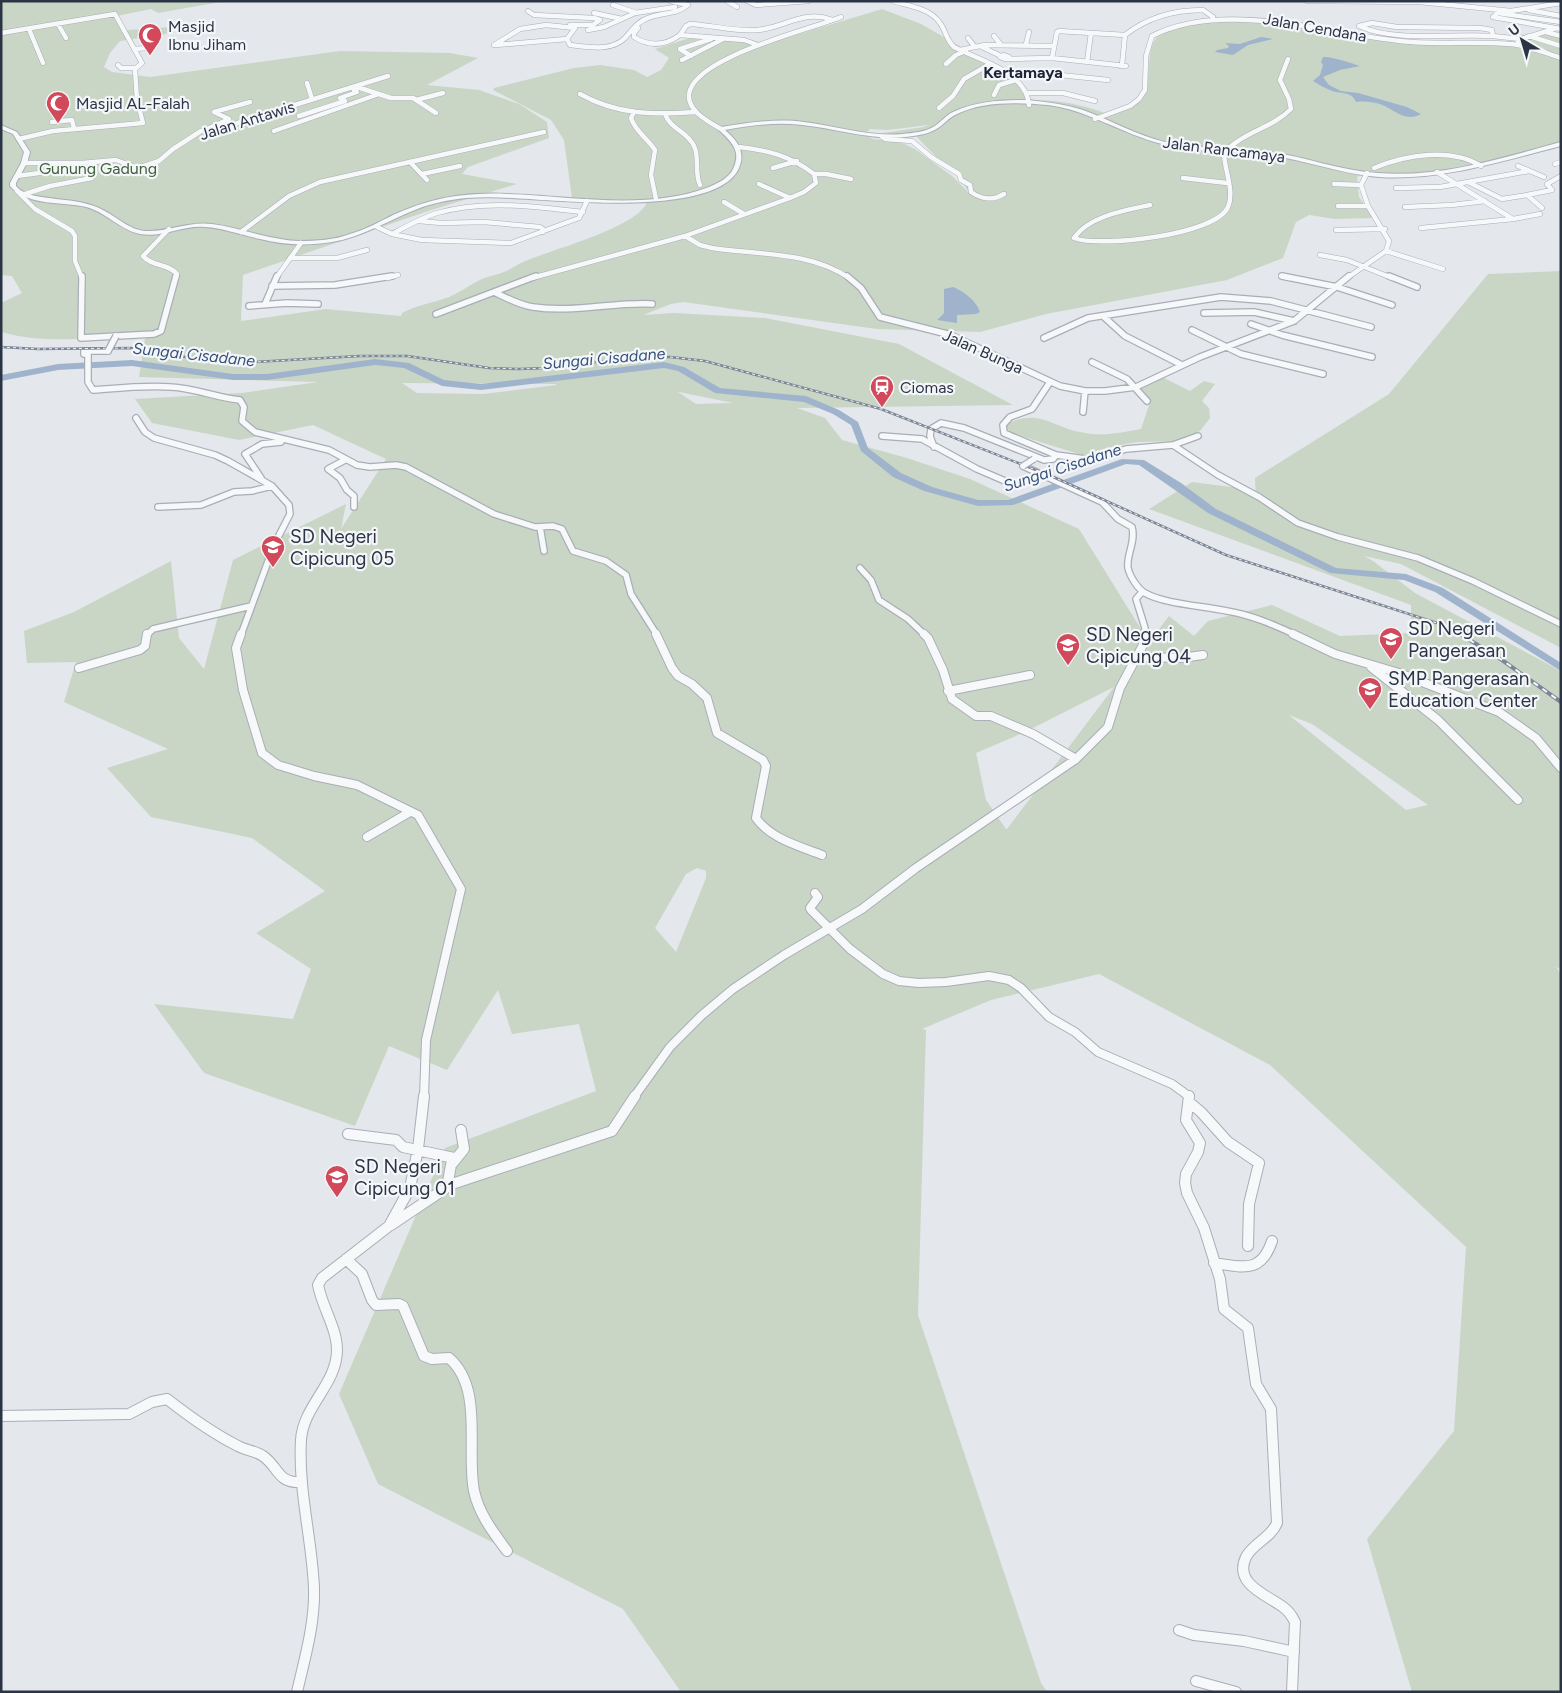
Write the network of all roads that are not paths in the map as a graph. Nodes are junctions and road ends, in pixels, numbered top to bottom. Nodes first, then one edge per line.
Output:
1 (670, 1) edge
2 (726, 1) edge
3 (747, 1) edge
4 (809, 1) edge
5 (893, 1) edge
6 (902, 1) edge
7 (1306, 1) edge
8 (1419, 2) edge
9 (683, 3) junction
10 (1561, 3) edge
11 (613, 5) dead end
12 (737, 7) dead end
13 (1561, 9) edge
14 (1529, 10) junction
15 (528, 11) dead end
16 (637, 13) junction
17 (552, 16) junction
18 (841, 16) dead end
19 (1522, 16) junction
20 (1561, 16) edge
21 (1214, 17) junction
22 (622, 19) junction
23 (644, 19) junction
24 (833, 20) junction
25 (1561, 22) edge
26 (58, 24) junction
27 (546, 25) junction
28 (1555, 28) junction
29 (29, 29) junction
30 (576, 29) junction
31 (1561, 29) edge
32 (1515, 30) dead end
33 (1029, 32) dead end
34 (1546, 32) junction
35 (1, 33) edge
36 (1091, 33) junction
37 (680, 35) junction
38 (947, 36) junction
39 (994, 36) dead end
40 (1126, 36) junction
41 (1494, 36) junction
42 (1527, 36) junction
43 (1561, 36) edge
44 (66, 38) dead end
45 (712, 38) junction
46 (724, 38) junction
47 (968, 38) dead end
48 (1518, 38) junction
49 (568, 39) junction
50 (1026, 44) junction
51 (758, 45) junction
52 (1001, 45) junction
53 (974, 46) junction
54 (983, 46) junction
55 (1054, 46) junction
56 (1561, 46) edge
57 (148, 48) dead end
58 (134, 49) junction
59 (962, 51) junction
60 (691, 56) junction
61 (1561, 56) edge
62 (1052, 58) junction
63 (1288, 59) dead end
64 (682, 60) dead end
65 (1087, 62) junction
66 (43, 63) dead end
67 (946, 64) dead end
68 (990, 64) junction
69 (118, 65) dead end
70 (135, 68) junction
71 (1009, 74) junction
72 (388, 76) dead end
73 (1016, 80) junction
74 (1108, 80) dead end
75 (307, 83) dead end
76 (354, 88) junction
77 (443, 92) dead end
78 (1027, 93) junction
79 (331, 94) junction
80 (377, 94) junction
81 (580, 94) dead end
82 (994, 95) dead end
83 (340, 98) junction
84 (312, 99) junction
85 (416, 100) junction
86 (1095, 100) dead end
87 (250, 102) dead end
88 (1030, 104) junction
89 (939, 108) dead end
90 (634, 112) junction
91 (696, 112) junction
92 (436, 113) dead end
93 (665, 114) junction
94 (292, 115) dead end
95 (1097, 119) junction
96 (52, 122) dead end
97 (1, 127) edge
98 (721, 129) junction
99 (74, 130) junction
100 (206, 130) junction
101 (274, 131) dead end
102 (544, 132) dead end
103 (882, 136) junction
104 (19, 139) junction
105 (1561, 146) edge
106 (738, 147) junction
107 (1225, 151) junction
108 (452, 152) junction
109 (458, 158) dead end
110 (796, 161) junction
111 (410, 162) junction
112 (24, 163) junction
113 (1479, 165) junction
114 (460, 166) dead end
115 (1518, 166) dead end
116 (773, 168) dead end
117 (1374, 168) dead end
118 (1529, 170) junction
119 (54, 171) dead end
120 (1439, 173) junction
121 (422, 174) junction
122 (814, 174) junction
123 (1366, 174) junction
124 (17, 176) junction
125 (1561, 176) edge
126 (1544, 177) dead end
127 (92, 178) dead end
128 (1183, 178) dead end
129 (427, 180) dead end
130 (851, 180) dead end
131 (1468, 182) junction
132 (1227, 183) junction
133 (759, 184) dead end
134 (1334, 184) dead end
135 (1456, 184) junction
136 (700, 185) dead end
137 (1361, 185) junction
138 (1396, 188) dead end
139 (17, 191) junction
140 (25, 194) junction
141 (1004, 194) dead end
142 (1527, 195) junction
143 (790, 198) junction
144 (656, 199) junction
145 (587, 201) junction
146 (1485, 201) junction
147 (724, 202) dead end
148 (1150, 205) dead end
149 (1338, 206) dead end
150 (1368, 206) junction
151 (1405, 207) dead end
152 (1542, 208) dead end
153 (583, 212) junction
154 (744, 214) junction
155 (1540, 214) dead end
156 (1513, 219) junction
157 (418, 221) junction
158 (377, 227) junction
159 (1421, 228) dead end
160 (169, 229) junction
161 (1385, 229) junction
162 (1336, 230) dead end
163 (241, 232) junction
164 (543, 232) junction
165 (392, 234) junction
166 (685, 236) junction
167 (301, 243) junction
168 (367, 250) dead end
169 (1386, 251) junction
170 (1320, 255) dead end
171 (290, 258) junction
172 (1363, 266) junction
173 (1443, 268) dead end
174 (398, 275) dead end
175 (1281, 276) dead end
176 (272, 286) junction
177 (1337, 287) junction
178 (1417, 287) dead end
179 (494, 292) junction
180 (265, 304) junction
181 (318, 304) dead end
182 (652, 304) dead end
183 (1392, 305) dead end
184 (249, 306) dead end
185 (1308, 311) junction
186 (1204, 313) dead end
187 (436, 314) dead end
188 (1103, 316) junction
189 (1294, 320) junction
190 (1251, 324) dead end
191 (1371, 327) dead end
192 (1192, 330) dead end
193 (1269, 331) junction
194 (116, 336) junction
195 (1044, 338) dead end
196 (1225, 347) junction
197 (1372, 357) dead end
198 (1092, 362) dead end
199 (1182, 365) junction
200 (1323, 374) dead end
201 (1050, 382) junction
202 (1136, 387) junction
203 (1085, 391) junction
204 (1147, 401) dead end
205 (1083, 412) dead end
206 (136, 418) dead end
207 (882, 436) dead end
208 (1198, 436) dead end
209 (295, 442) junction
210 (1173, 445) junction
211 (934, 447) junction
212 (1056, 454) junction
213 (345, 460) junction
214 (1044, 460) junction
215 (1043, 476) junction
216 (262, 480) junction
217 (272, 486) junction
218 (158, 507) dead end
219 (354, 507) dead end
220 (540, 527) junction
221 (544, 551) dead end
222 (860, 568) dead end
223 (1142, 592) junction
224 (251, 606) junction
225 (1561, 624) edge
226 (1203, 654) dead end
227 (1137, 657) junction
228 (1368, 664) junction
229 (79, 668) dead end
230 (1030, 675) dead end
231 (948, 691) junction
232 (1076, 759) junction
233 (1561, 768) edge
234 (1518, 800) dead end
235 (410, 812) junction
236 (367, 837) dead end
237 (822, 855) dead end
238 (816, 893) dead end
239 (830, 929) junction
240 (1189, 1102) junction
241 (461, 1130) dead end
242 (348, 1134) dead end
243 (418, 1149) junction
244 (454, 1158) junction
245 (447, 1187) junction
246 (390, 1226) junction
247 (1272, 1241) dead end
248 (1248, 1246) dead end
249 (346, 1259) junction
250 (1214, 1263) junction
251 (1, 1416) edge
252 (302, 1482) junction
253 (508, 1552) dead end
254 (1179, 1630) dead end
255 (1294, 1652) junction
256 (1196, 1681) dead end
257 (297, 1692) edge
258 (1236, 1692) edge
259 (1292, 1692) edge

1 - 9 street
2 - 12 street
3 - 4 street
5 - 38 street
6 - 38 street
7 - 8 street
8 - 10 street
9 - 16 street
9 - 23 street
11 - 16 street
13 - 14 street
14 - 19 street
14 - 20 street
15 - 17 street
16 - 22 street
17 - 22 street
17 - 27 street
18 - 24 street
19 - 25 street
19 - 28 street
21 - 40 street
21 - 61 street, Jalan Cendana
21 - 95 street, Jalan Cendana
22 - 30 street
23 - 37 street
23 - 49 street
24 - 37 street
24 - 51 street
25 - 28 street
26 - 29 street
26 - 44 street
26 - 58 street
27 - 30 street
27 - 49 street
28 - 31 street
28 - 34 street
29 - 35 street
29 - 66 street
30 - 49 street
32 - 48 street
33 - 50 street
34 - 42 street
34 - 43 street
36 - 40 street
36 - 55 street
36 - 65 street
37 - 45 street
38 - 59 street
39 - 52 street
40 - 65 street
41 - 41 street
41 - 48 street
42 - 48 street
42 - 56 street
45 - 46 street
45 - 60 street
46 - 51 street
46 - 60 street
47 - 53 street
48 - 61 street
50 - 52 street
50 - 55 street
51 - 91 street
52 - 54 street
53 - 54 street
53 - 59 street
54 - 59 street
54 - 62 street
55 - 62 street
57 - 58 street
58 - 70 street
59 - 67 street
59 - 68 street
60 - 64 street
62 - 65 street
63 - 107 street
68 - 71 street
68 - 89 street
69 - 70 street
70 - 99 street
71 - 73 street
71 - 74 street
72 - 76 street, Jalan Antawis
73 - 78 street
73 - 82 street
75 - 84 street
76 - 79 street, Jalan Antawis
76 - 80 street
76 - 83 street
77 - 85 street
78 - 86 street
78 - 88 street
79 - 83 street
79 - 84 street, Jalan Antawis
80 - 83 street
80 - 85 street
80 - 101 street
81 - 90 street
83 - 94 street
84 - 100 street, Jalan Antawis
85 - 92 street
87 - 100 street
88 - 95 street, Jalan Rancamaya
88 - 103 street, Jalan Rancamaya
90 - 93 street
90 - 144 street
91 - 93 street
91 - 98 street
93 - 136 street
95 - 107 street, Jalan Rancamaya
96 - 99 street
97 - 104 street
98 - 103 street, Jalan Rancamaya
98 - 106 street
99 - 104 street
100 - 112 street, Jalan Antawis
102 - 108 street
103 - 141 street
104 - 112 street
105 - 113 street, Jalan Rancamaya
106 - 110 street
106 - 144 street
107 - 123 street, Jalan Rancamaya
107 - 132 street
108 - 109 street
108 - 111 street
110 - 116 street
110 - 122 street
111 - 121 street
111 - 163 street
112 - 124 street
113 - 117 street
113 - 120 street, Jalan Rancamaya
114 - 121 street
115 - 118 street
118 - 126 street
118 - 131 street
119 - 124 street
120 - 123 street, Jalan Rancamaya
120 - 135 street
121 - 129 street
122 - 130 street
122 - 143 street
123 - 137 street
124 - 139 street
125 - 142 street
127 - 140 street
128 - 132 street
131 - 135 street
131 - 142 street
132 - 148 street
133 - 143 street
134 - 137 street
135 - 138 street
135 - 146 street
137 - 150 street
139 - 140 street
139 - 194 street
140 - 160 street
142 - 152 street
143 - 154 street
144 - 145 street
145 - 153 street
145 - 158 street
146 - 151 street
146 - 156 street
147 - 154 street
149 - 150 street
150 - 161 street
153 - 157 street
153 - 164 street
154 - 166 street
155 - 156 street
156 - 159 street
157 - 164 street
157 - 165 street
158 - 165 street
158 - 167 street
160 - 163 street
160 - 194 street
161 - 162 street
161 - 169 street
163 - 167 street
164 - 165 street
166 - 179 street
166 - 201 street, Jalan Bunga
167 - 171 street
168 - 171 street
169 - 172 street, Jalan Bunga
169 - 173 street
170 - 172 street
171 - 176 street
172 - 177 street, Jalan Bunga
172 - 178 street
174 - 176 street
175 - 177 street
176 - 180 street
177 - 183 street
177 - 185 street, Jalan Bunga
179 - 182 street
179 - 187 street
180 - 181 street
180 - 184 street
185 - 188 street
185 - 189 street, Jalan Bunga
185 - 191 street
186 - 189 street
188 - 195 street
188 - 199 street
189 - 193 street, Jalan Bunga
190 - 193 street
192 - 196 street
193 - 196 street, Jalan Bunga
193 - 197 street
194 - 209 street, bridge
196 - 199 street, Jalan Bunga
196 - 200 street
198 - 202 street
199 - 202 street, Jalan Bunga
201 - 203 street, Jalan Bunga
201 - 212 street
202 - 203 street, Jalan Bunga
202 - 204 street
203 - 205 street
206 - 216 street
207 - 211 street
208 - 210 street
209 - 213 street
209 - 216 street
210 - 212 street
210 - 225 street
211 - 214 street
211 - 215 street
212 - 214 street
213 - 219 street
213 - 220 street
214 - 215 street, bridge
215 - 223 street
216 - 217 street
217 - 218 street
217 - 224 street
220 - 221 street
220 - 237 street
222 - 231 street
223 - 227 street
223 - 228 street
224 - 229 street
224 - 235 street
226 - 227 street
227 - 232 street
228 - 233 street
228 - 234 street
230 - 231 street
231 - 232 street
232 - 239 street
235 - 236 street
235 - 243 street
238 - 239 street
239 - 240 street
239 - 245 street
240 - 248 street
240 - 250 street
241 - 244 street
242 - 243 street
243 - 244 street
243 - 246 street
244 - 245 street
245 - 246 street
246 - 249 street
247 - 250 street
249 - 252 street
249 - 253 street
250 - 255 street
251 - 252 street
252 - 257 street
254 - 255 street
255 - 259 street
256 - 258 street

